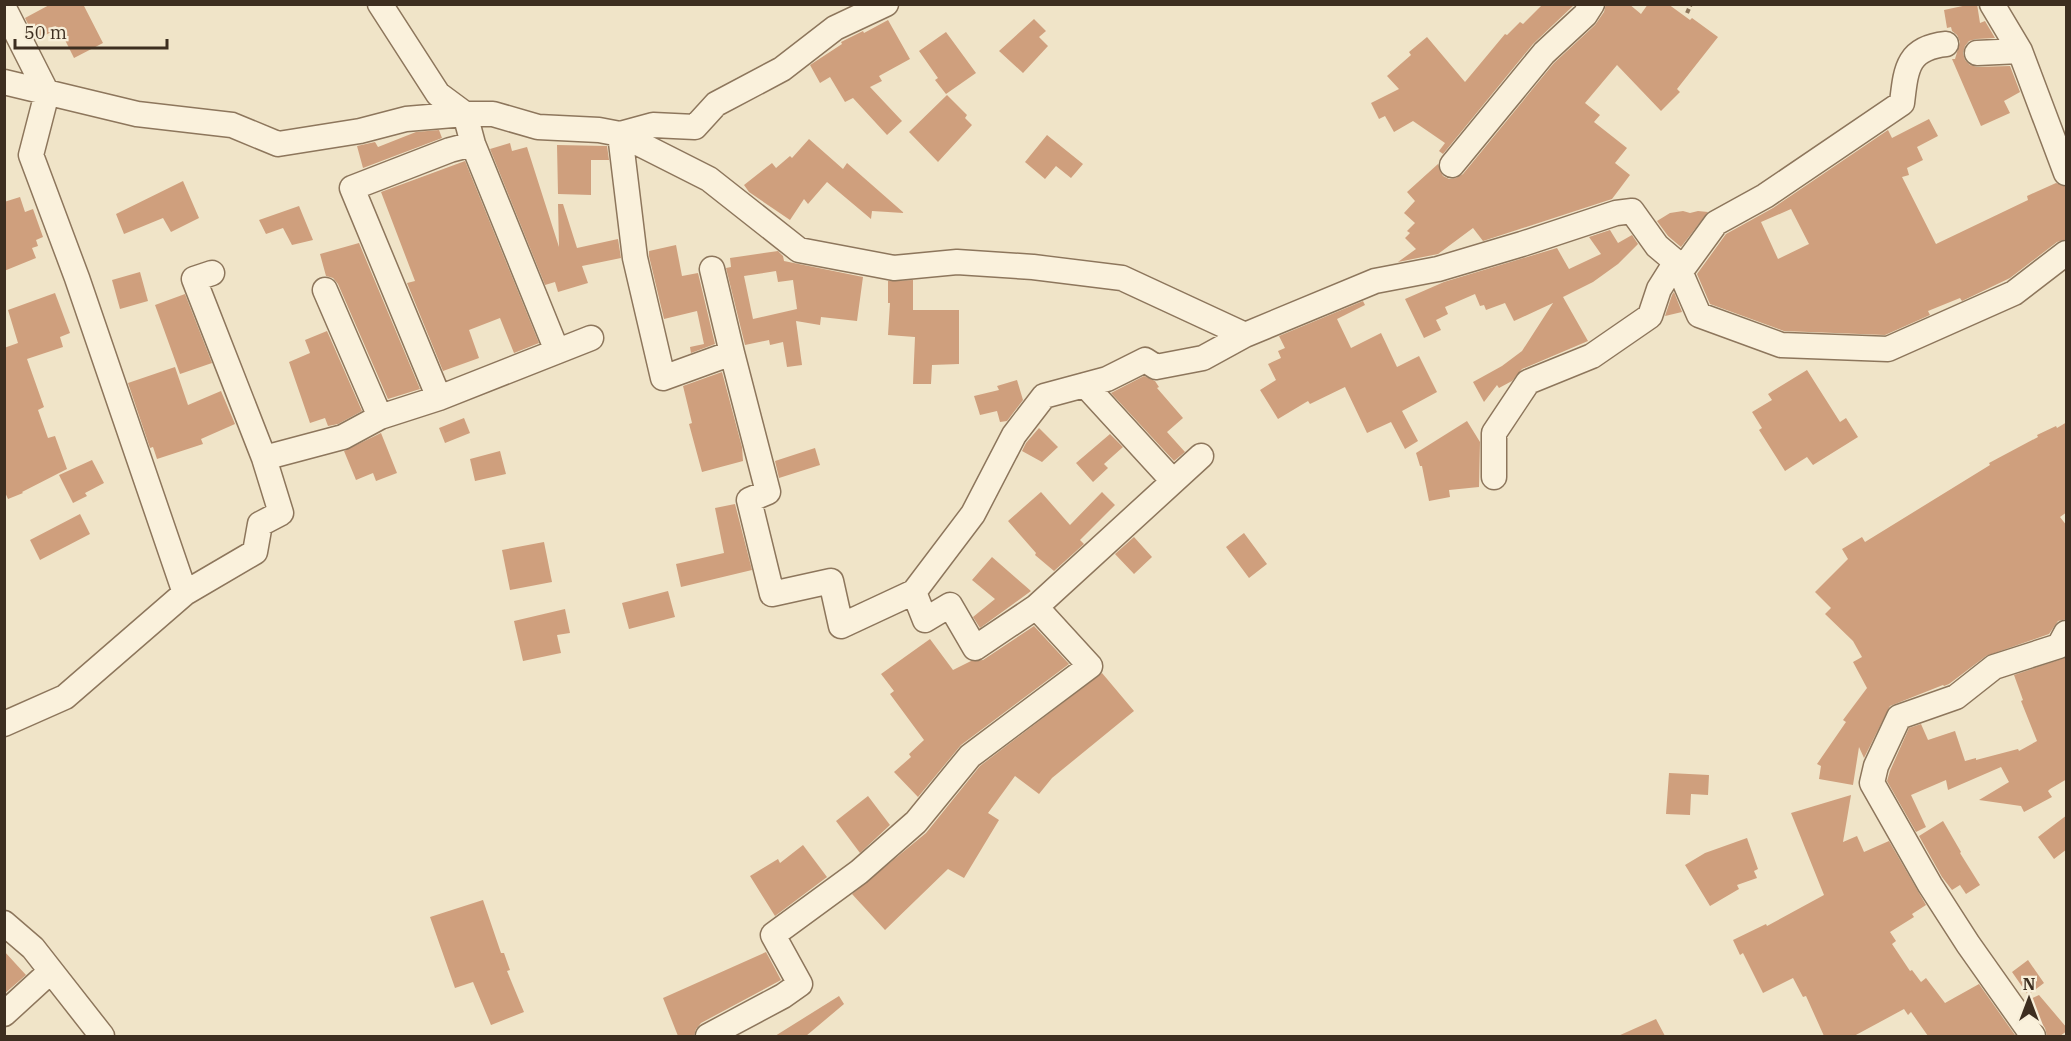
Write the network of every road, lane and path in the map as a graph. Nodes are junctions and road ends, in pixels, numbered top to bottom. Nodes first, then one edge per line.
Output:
1 (380, 4) edge
2 (886, 4) edge
3 (1592, 4) edge
4 (1691, 4) edge
5 (1992, 4) edge
6 (4, 8) edge
7 (1687, 13) dead end
8 (1946, 44) dead end
9 (2020, 51) junction
10 (1977, 53) dead end
11 (4, 82) edge
12 (47, 93) junction
13 (465, 114) junction
14 (621, 134) junction
15 (473, 144) junction
16 (1452, 165) dead end
17 (2067, 173) edge
18 (2067, 253) edge
19 (1678, 266) junction
20 (712, 269) dead end
21 (212, 273) dead end
22 (325, 290) dead end
23 (1245, 335) junction
24 (591, 338) dead end
25 (557, 351) junction
26 (732, 353) junction
27 (1085, 385) junction
28 (439, 398) junction
29 (380, 417) junction
30 (1201, 456) dead end
31 (264, 458) junction
32 (1494, 477) dead end
33 (1173, 481) junction
34 (914, 592) junction
35 (185, 593) junction
36 (1036, 607) junction
37 (2067, 633) edge
38 (4, 724) edge
39 (4, 923) edge
40 (51, 971) junction
41 (4, 1014) edge
42 (102, 1036) edge
43 (708, 1036) edge
44 (2032, 1036) edge

1 - 13 street
2 - 14 street
3 - 16 street
4 - 7 path
5 - 9 street
6 - 12 street
8 - 19 street
9 - 10 street
9 - 17 street
11 - 12 street
12 - 13 street
12 - 35 street
13 - 14 street
13 - 15 street
14 - 23 street
14 - 26 street
15 - 25 street
15 - 28 street
18 - 19 street
19 - 23 street
19 - 32 street
20 - 26 street
21 - 31 street
22 - 29 street
23 - 27 street
24 - 25 street
25 - 28 street
26 - 34 street
27 - 33 street
27 - 34 street
28 - 29 street
29 - 31 street
30 - 33 street
31 - 35 street
33 - 36 street
34 - 36 street
35 - 38 street
36 - 43 street
37 - 44 street
39 - 40 street
40 - 41 street
40 - 42 street

